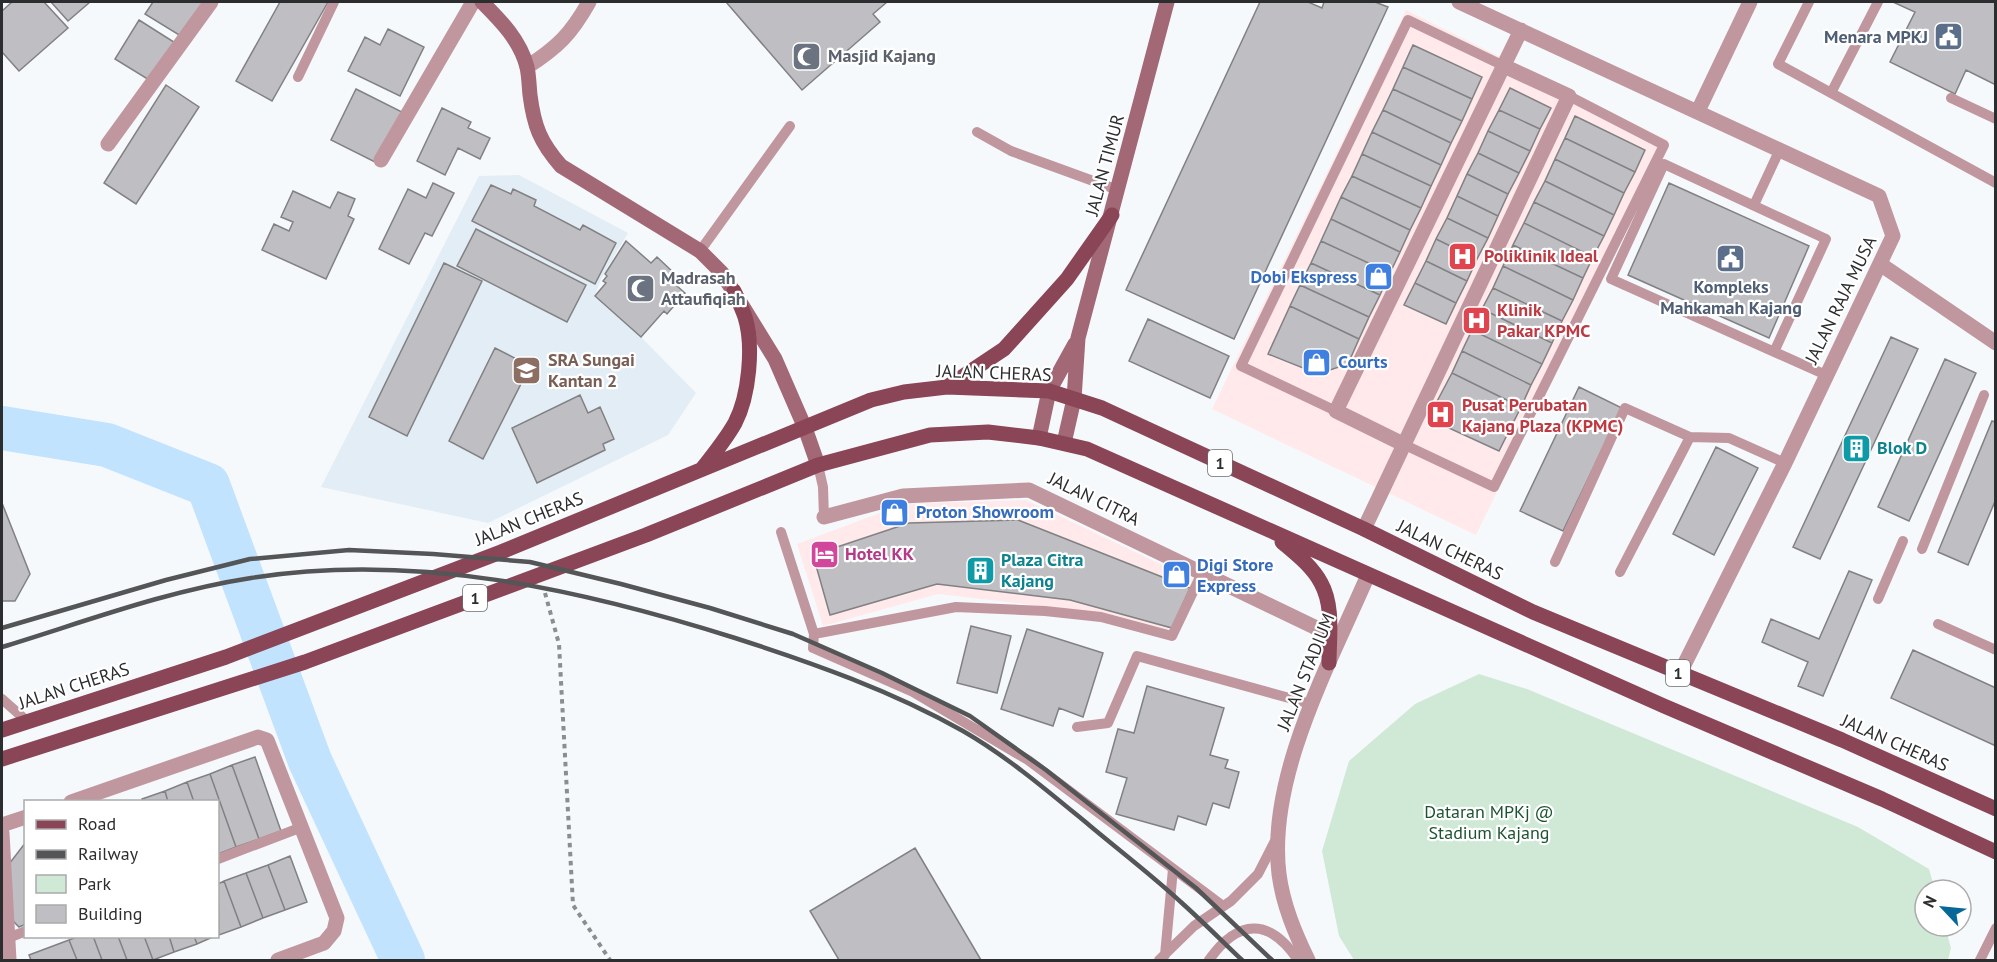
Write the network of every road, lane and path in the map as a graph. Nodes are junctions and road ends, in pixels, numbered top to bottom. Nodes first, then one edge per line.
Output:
1 (211, 2) edge
2 (334, 2) edge
3 (473, 2) edge
4 (483, 2) edge
5 (589, 2) edge
6 (1167, 2) edge
7 (1459, 2) edge
8 (1750, 2) edge
9 (1809, 2) edge
10 (1878, 2) edge
11 (1521, 30) junction
12 (1504, 66) junction
13 (527, 67) junction
14 (298, 77) dead end
15 (1831, 93) junction
16 (1569, 96) junction
17 (1951, 98) dead end
18 (1698, 111) junction
19 (1995, 119) edge
20 (790, 126) dead end
21 (978, 132) dead end
22 (108, 144) dead end
23 (1780, 149) junction
24 (381, 160) dead end
25 (1995, 183) edge
26 (1118, 190) junction
27 (1754, 206) junction
28 (1112, 215) junction
29 (700, 251) junction
30 (1880, 264) junction
31 (734, 291) junction
32 (1078, 338) junction
33 (1995, 343) edge
34 (1774, 352) junction
35 (1826, 375) junction
36 (947, 387) junction
37 (1049, 391) junction
38 (1984, 395) dead end
39 (1074, 399) junction
40 (1336, 411) junction
41 (805, 428) junction
42 (1690, 437) junction
43 (1039, 438) junction
44 (1064, 443) junction
45 (1405, 444) junction
46 (1785, 463) junction
47 (818, 465) junction
48 (702, 468) junction
49 (824, 517) joint
50 (1364, 529) junction
51 (781, 532) dead end
52 (1273, 532) junction
53 (1903, 541) dead end
54 (1922, 549) dead end
55 (1555, 562) dead end
56 (1620, 572) dead end
57 (1202, 573) junction
58 (540, 574) junction
59 (1368, 575) junction
60 (1878, 599) dead end
61 (1938, 624) dead end
62 (814, 634) junction
63 (1329, 634) junction
64 (1995, 650) edge
65 (1329, 663) junction
66 (1680, 674) junction
67 (2, 699) edge
68 (1311, 704) junction
69 (28, 722) junction
70 (1077, 727) dead end
71 (2, 730) edge
72 (2, 759) edge
73 (74, 800) edge
74 (1995, 809) edge
75 (24, 818) edge
76 (2, 825) edge
77 (302, 827) junction
78 (2, 833) edge
79 (1277, 837) junction
80 (1995, 852) edge
81 (219, 859) edge
82 (1173, 869) junction
83 (1223, 906) junction
84 (1995, 928) edge
85 (24, 932) edge
86 (8, 938) junction
87 (1162, 958) edge
88 (9, 960) edge
89 (278, 960) edge
90 (610, 960) edge
91 (1209, 960) edge
92 (1298, 960) edge
93 (1308, 960) edge
94 (1980, 960) edge

1 - 22 street
2 - 14 lane
3 - 24 street
4 - 13 main road
5 - 13 street
6 - 26 main road, JALAN TIMUR
7 - 11 street, JALAN RAJA MUSA
8 - 18 street
9 - 15 lane
10 - 15 lane
11 - 12 street
11 - 18 street, JALAN RAJA MUSA
12 - 16 street
12 - 40 street
12 - 40 lane
13 - 29 main road
15 - 25 lane
16 - 45 street
16 - 45 lane
17 - 19 lane
18 - 23 street, JALAN RAJA MUSA
20 - 29 lane
21 - 26 lane
23 - 27 lane
23 - 30 street, JALAN RAJA MUSA
26 - 28 main road, JALAN TIMUR
27 - 34 lane
27 - 34 lane
28 - 32 main road, JALAN TIMUR
28 - 36 main road
29 - 31 main road
30 - 33 street
30 - 35 street, JALAN RAJA MUSA
31 - 41 main road
31 - 48 main road
32 - 37 main road, JALAN TIMUR
32 - 39 main road, JALAN TIMUR
34 - 35 lane
35 - 46 street, JALAN RAJA MUSA
36 - 37 main road, JALAN CHERAS / 1
36 - 41 main road, JALAN CHERAS / 1
37 - 39 main road, JALAN CHERAS / 1
37 - 43 main road, JALAN TIMUR
38 - 54 lane
39 - 44 main road, JALAN TIMUR
39 - 50 main road, JALAN CHERAS / 1
40 - 45 street
41 - 47 main road
41 - 48 main road, JALAN CHERAS / 1
42 - 46 lane
42 - 55 lane
42 - 56 lane
43 - 44 main road, 1
43 - 47 main road, 1
44 - 52 main road, 1
45 - 50 street
46 - 66 street, JALAN RAJA MUSA
47 - 49 lane
47 - 58 main road, 1
48 - 69 main road, JALAN CHERAS / 1
49 - 57 street, JALAN CITRA
50 - 66 main road, JALAN CHERAS / 1
51 - 62 lane
52 - 59 main road, 1
52 - 63 main road
53 - 60 lane
57 - 62 lane
57 - 63 street, JALAN CITRA
58 - 72 main road, 1
58 - 90 path
59 - 65 street, JALAN STADIUM
59 - 80 main road, 1
61 - 64 lane
62 - 82 lane
63 - 65 main road
65 - 68 street, JALAN STADIUM
66 - 74 main road, JALAN CHERAS / 1
67 - 69 lane
68 - 70 lane
68 - 79 street, JALAN STADIUM
69 - 71 main road, JALAN CHERAS / 1
73 - 77 street
75 - 76 street
77 - 81 lane
77 - 89 street
78 - 86 street
79 - 83 lane
79 - 93 street, JALAN STADIUM
82 - 83 lane
82 - 87 lane
83 - 87 lane
84 - 94 lane
85 - 86 lane
86 - 88 street
91 - 92 lane

